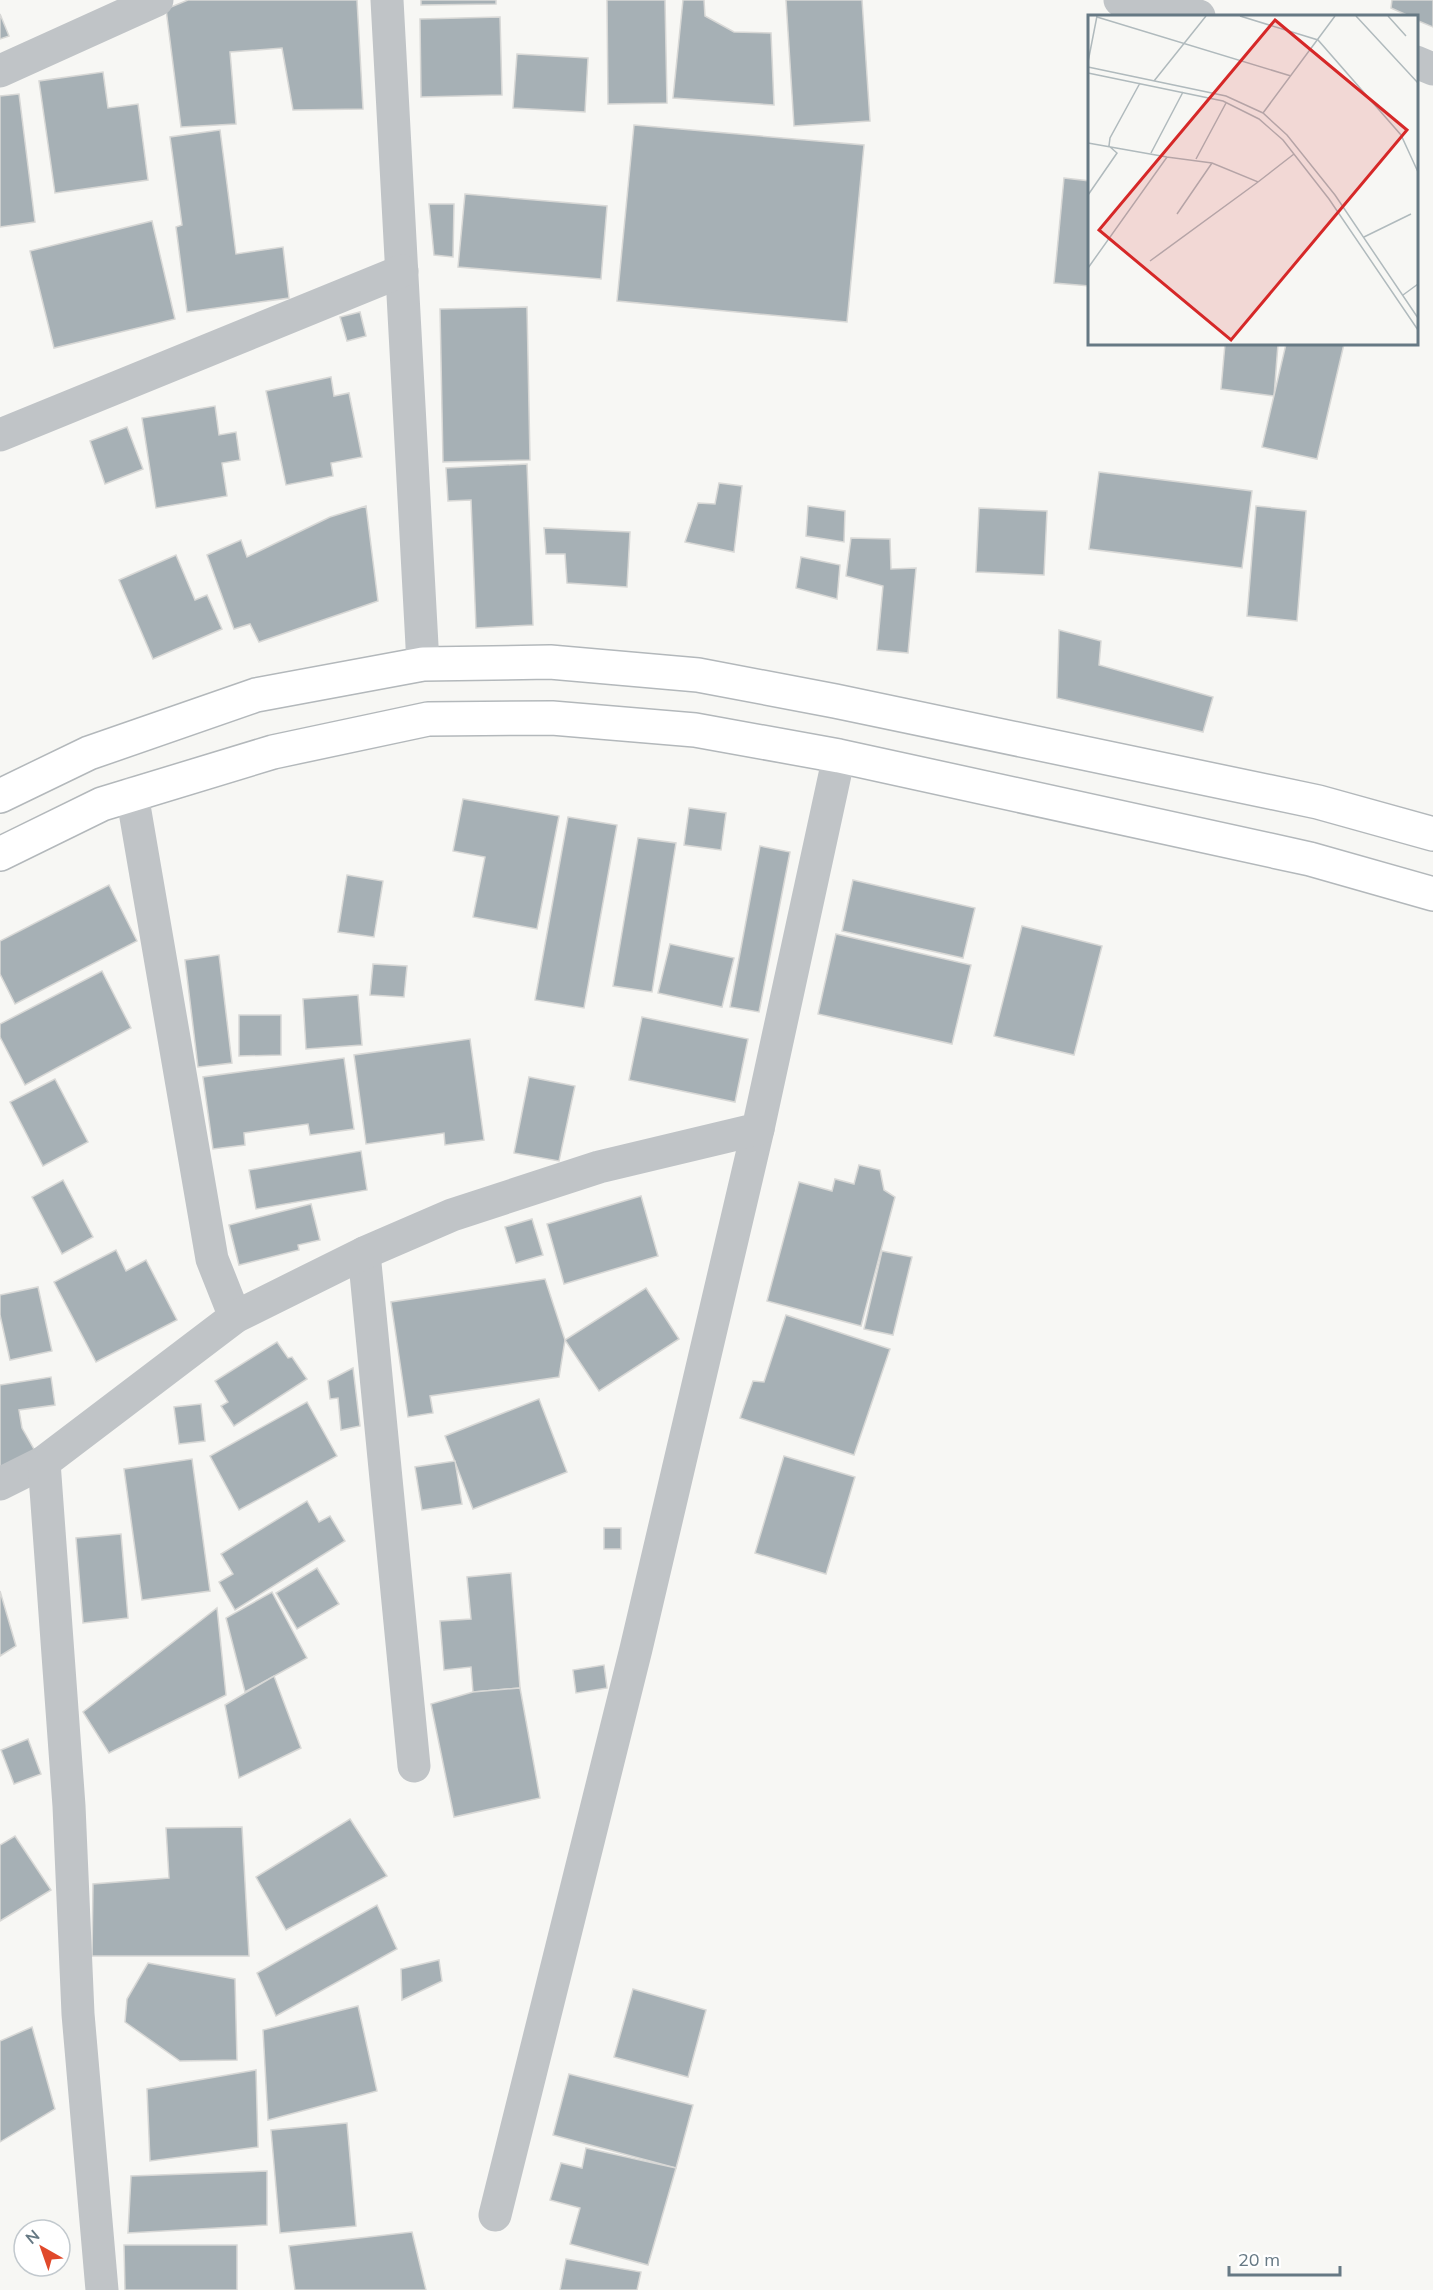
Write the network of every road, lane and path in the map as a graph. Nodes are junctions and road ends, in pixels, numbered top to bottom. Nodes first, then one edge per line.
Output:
1 (157, 0) edge
2 (387, 0) edge
3 (1120, 0) edge
4 (1194, 15) edge
5 (1418, 63) edge
6 (1433, 69) edge
7 (0, 71) edge
8 (402, 271) junction
9 (0, 435) edge
10 (423, 664) junction
11 (839, 756) junction
12 (132, 794) junction
13 (0, 796) edge
14 (1433, 834) edge
15 (0, 854) edge
16 (1433, 894) edge
17 (758, 1129) junction
18 (364, 1253) junction
19 (235, 1317) junction
20 (44, 1462) junction
21 (0, 1484) edge
22 (414, 1766) dead end
23 (495, 2216) dead end
24 (102, 2290) edge

1 - 7 street
2 - 8 street
3 - 4 street
5 - 6 street
8 - 9 street
8 - 10 street
10 - 13 main road
10 - 14 main road
11 - 12 main road
11 - 16 main road
11 - 17 street
12 - 15 main road
12 - 19 street
17 - 18 street
17 - 23 street
18 - 19 street
18 - 22 street
19 - 20 street
20 - 21 street
20 - 24 street

